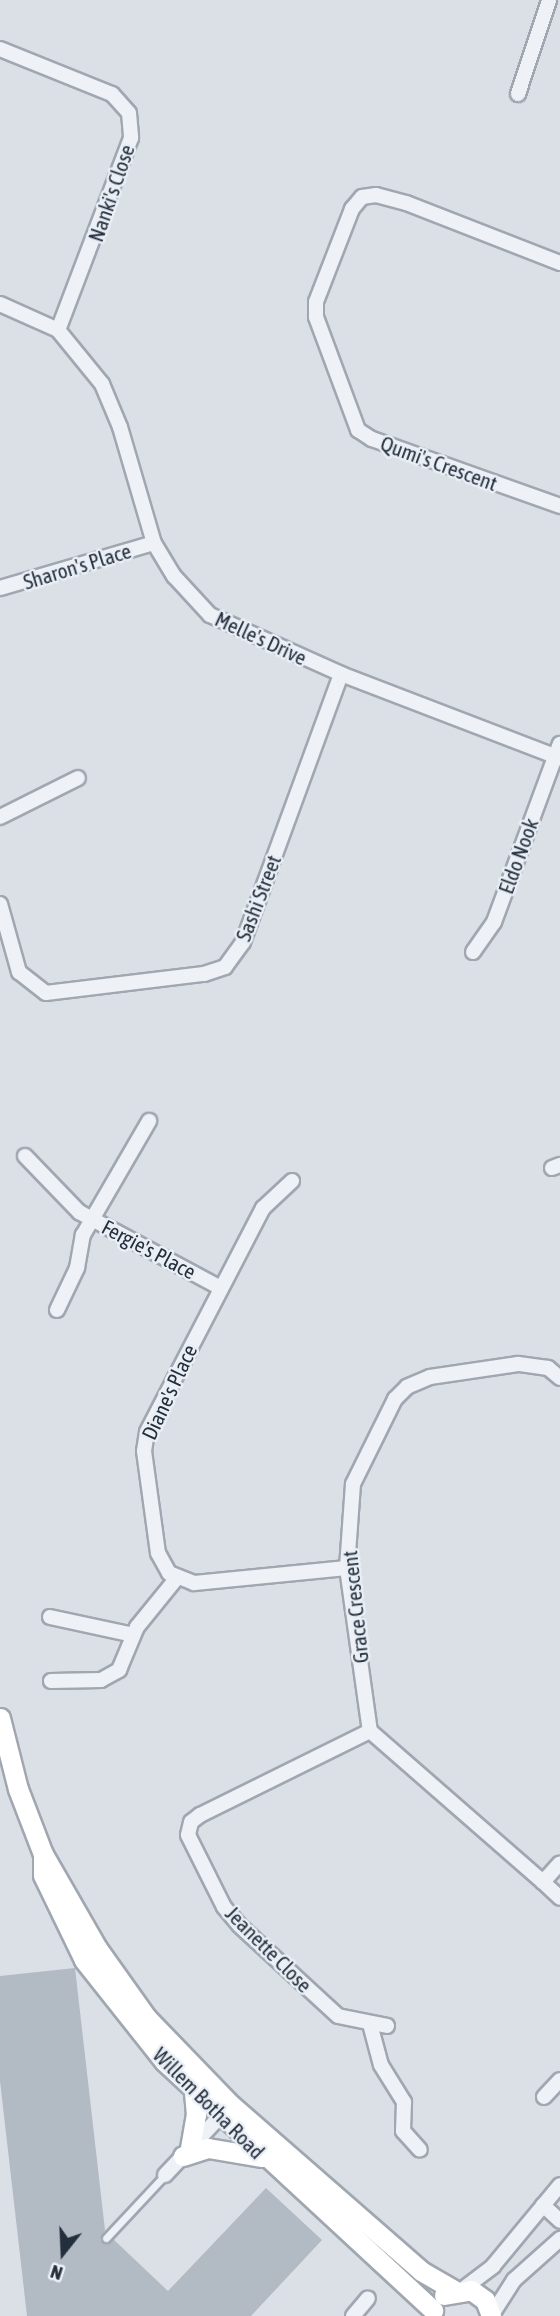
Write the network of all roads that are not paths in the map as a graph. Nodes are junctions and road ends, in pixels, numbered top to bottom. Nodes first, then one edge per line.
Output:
1 (549, 0) edge
2 (0, 50) edge
3 (518, 94) dead end
4 (560, 262) edge
5 (0, 304) edge
6 (58, 330) junction
7 (560, 506) edge
8 (154, 543) junction
9 (0, 589) edge
10 (341, 674) junction
11 (558, 752) edge
12 (78, 778) dead end
13 (0, 817) edge
14 (0, 904) edge
15 (473, 952) dead end
16 (149, 1121) dead end
17 (25, 1156) dead end
18 (292, 1181) dead end
19 (85, 1215) junction
20 (219, 1287) junction
21 (57, 1310) dead end
22 (560, 1378) edge
23 (347, 1568) junction
24 (176, 1579) junction
25 (50, 1617) dead end
26 (133, 1635) junction
27 (51, 1681) dead end
28 (0, 1718) edge
29 (370, 1731) junction
30 (43, 1854) junction
31 (560, 1863) edge
32 (543, 1882) junction
33 (560, 1898) edge
34 (370, 2024) junction
35 (387, 2026) dead end
36 (560, 2080) edge
37 (194, 2092) junction
38 (544, 2097) dead end
39 (225, 2111) junction
40 (421, 2150) dead end
41 (186, 2152) junction
42 (263, 2157) junction
43 (165, 2175) joint
44 (560, 2185) edge
45 (543, 2205) junction
46 (560, 2221) edge
47 (106, 2238) dead end
48 (560, 2239) edge
49 (458, 2289) junction
50 (368, 2298) dead end
51 (432, 2313) edge
52 (353, 2316) edge
53 (491, 2316) edge

1 - 3 street
2 - 6 street, Nanki's Close
4 - 7 street, Qumi's Crescent
5 - 6 street, Melle's Drive
6 - 8 street, Melle's Drive
8 - 9 street, Sharon's Place
8 - 10 street, Melle's Drive
10 - 11 street, Melle's Drive
10 - 14 street, Sashi Street
11 - 15 street, Eldo Nook
12 - 13 street
16 - 19 street
17 - 19 street, Fergie's Place
18 - 20 street, Diane's Place
19 - 20 street, Fergie's Place
19 - 21 street
20 - 24 street, Diane's Place
22 - 23 street, Grace Crescent
23 - 24 street
23 - 29 street, Grace Crescent
24 - 26 street
25 - 26 street
26 - 27 street
28 - 30 street, Willem Botha Road
29 - 32 street
29 - 34 street, Jeanette Close
30 - 37 street, Willem Botha Road
30 - 39 street, Willem Botha Road
31 - 32 street
32 - 33 street
34 - 35 street, Jeanette Close
34 - 40 street
36 - 38 street
37 - 39 street, Willem Botha Road
37 - 41 street
39 - 41 street
39 - 42 street, Willem Botha Road
39 - 49 street, Willem Botha Road
41 - 42 street
41 - 43 street
42 - 51 street, Willem Botha Road
43 - 47 lane
44 - 45 street
45 - 46 street
45 - 49 street
48 - 53 street
49 - 51 street
49 - 53 street, Willem Botha Road
50 - 52 street

